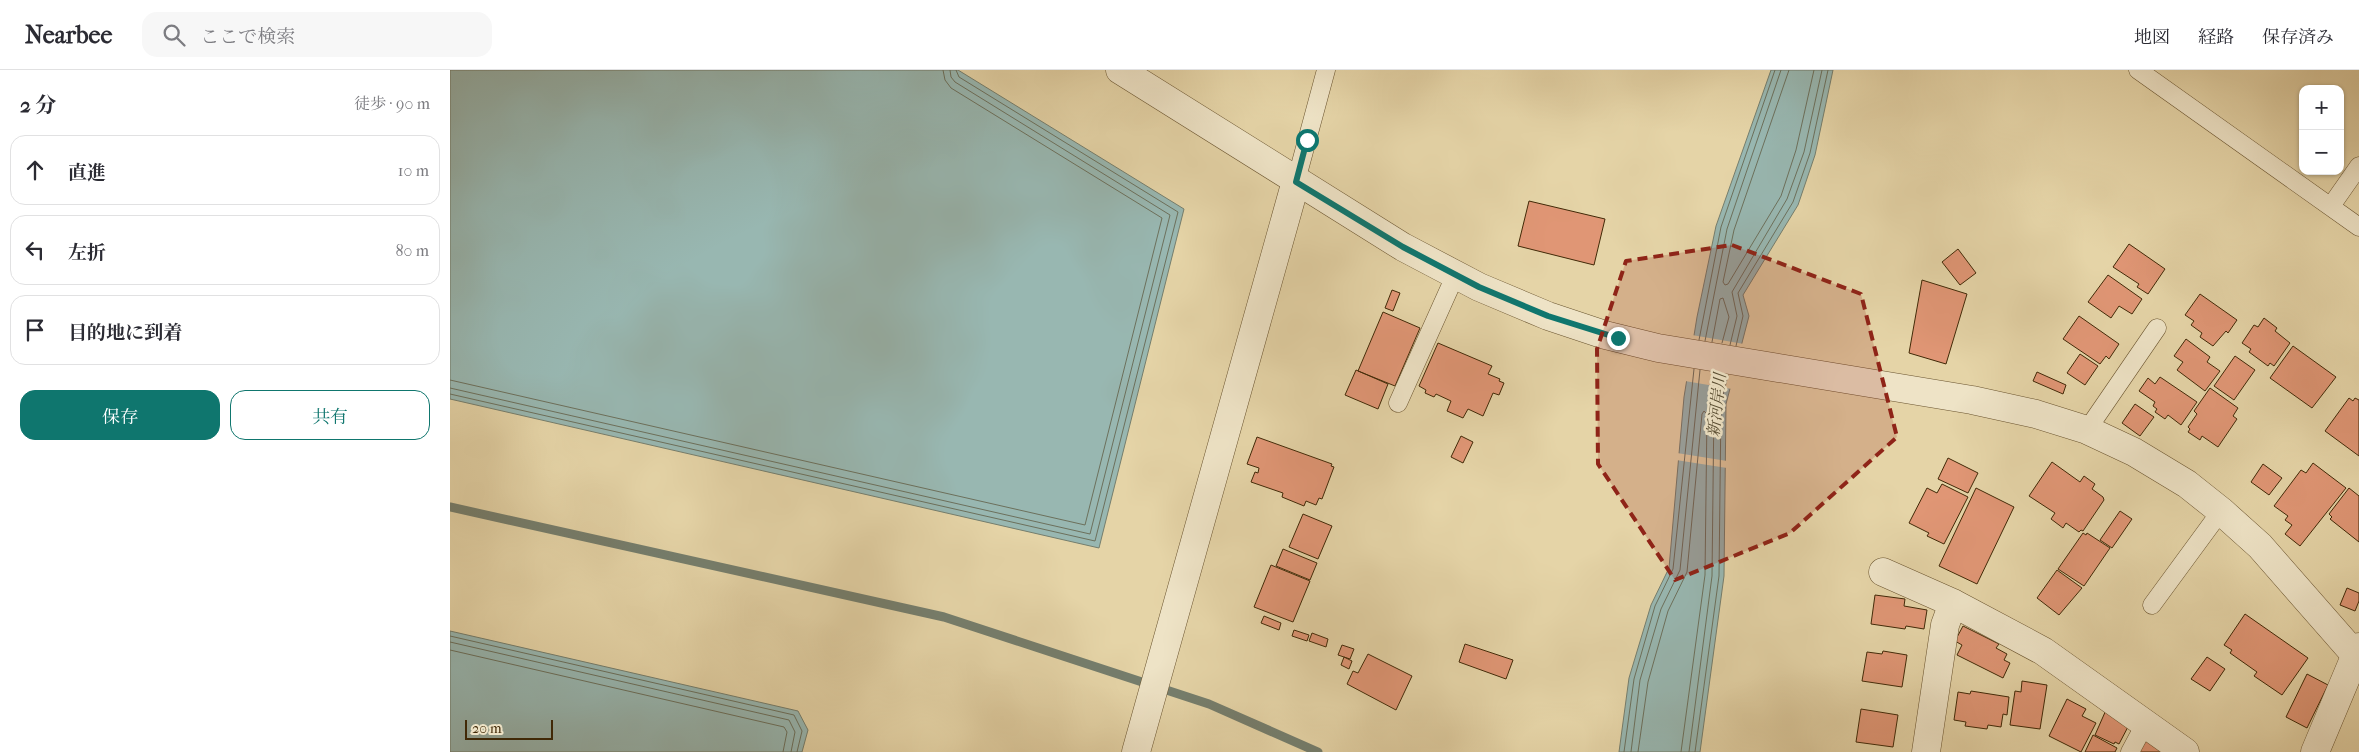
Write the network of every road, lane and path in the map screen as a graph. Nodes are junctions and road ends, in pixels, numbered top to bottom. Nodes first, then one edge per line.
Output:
1 (1120, 70) edge
2 (1326, 70) edge
3 (2138, 70) edge
4 (2359, 166) edge
5 (1296, 182) junction
6 (2331, 206) junction
7 (2359, 227) edge
8 (1455, 276) junction
9 (2157, 328) dead end
10 (1398, 403) dead end
11 (2087, 430) junction
12 (2221, 511) junction
13 (1883, 572) dead end
14 (1952, 603) junction
15 (2152, 605) dead end
16 (2358, 654) edge
17 (2145, 724) junction
18 (1138, 745) edge
19 (1926, 752) edge
20 (2130, 752) edge
21 (2185, 752) edge
22 (2315, 752) edge

1 - 5 street
2 - 5 lane
3 - 6 lane
4 - 6 lane
5 - 8 street
5 - 18 street
6 - 7 lane
8 - 10 lane
8 - 11 street
9 - 11 lane
11 - 12 street
12 - 15 lane
12 - 16 street
13 - 14 street
14 - 17 street
14 - 19 street
16 - 22 street
17 - 20 lane
17 - 21 street

